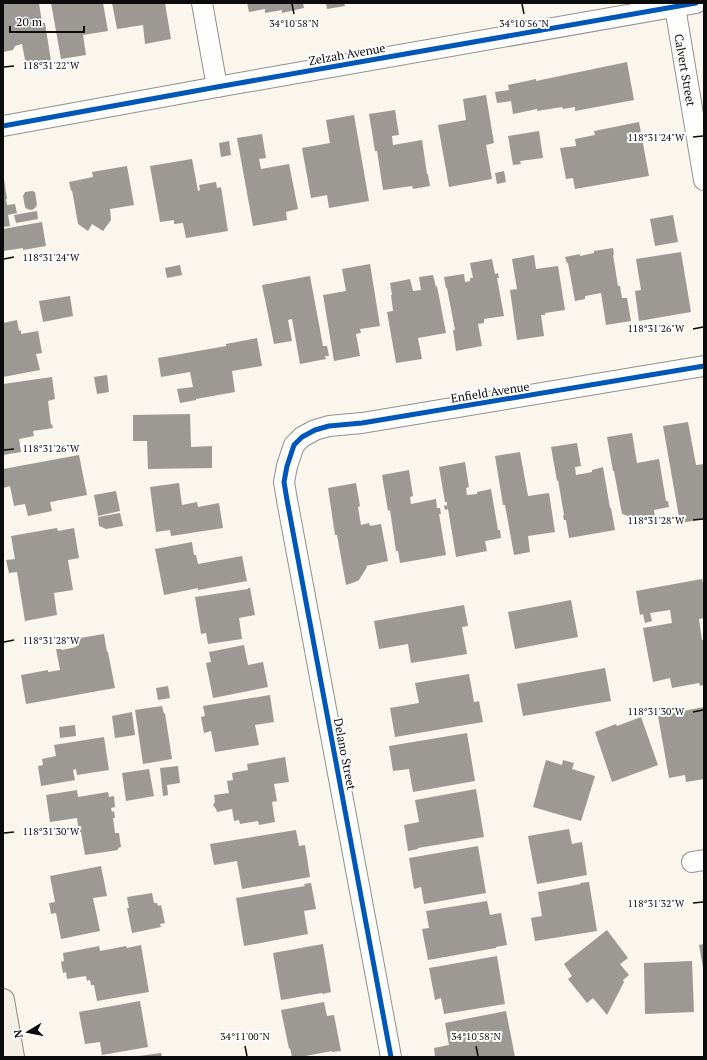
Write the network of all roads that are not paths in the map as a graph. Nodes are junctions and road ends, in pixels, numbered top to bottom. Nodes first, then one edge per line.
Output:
1 (202, 3) edge
2 (696, 3) edge
3 (675, 6) junction
4 (217, 87) junction
5 (3, 126) edge
6 (704, 180) edge
7 (704, 366) edge
8 (290, 454) joint
9 (3, 1000) edge
10 (13, 1057) edge
11 (391, 1057) edge

1 - 4 street
2 - 3 street, Zelzah Avenue
3 - 4 street, Zelzah Avenue
3 - 6 street, Calvert Street
4 - 5 street, Zelzah Avenue
7 - 8 street, Enfield Avenue
8 - 11 street, Delano Street
9 - 10 street

